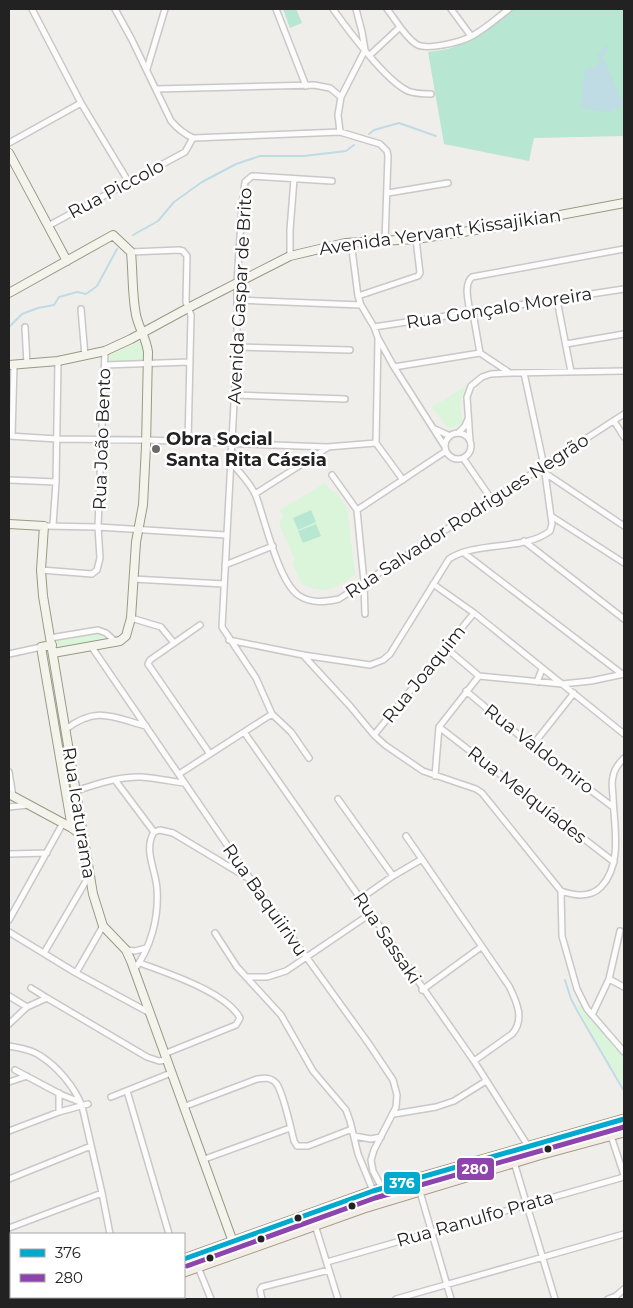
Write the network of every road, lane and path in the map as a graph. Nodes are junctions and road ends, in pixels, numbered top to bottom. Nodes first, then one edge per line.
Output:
1 (32, 9) edge
2 (115, 9) edge
3 (165, 9) edge
4 (276, 9) edge
5 (333, 9) edge
6 (356, 9) edge
7 (387, 9) edge
8 (451, 9) edge
9 (509, 9) edge
10 (400, 26) junction
11 (471, 36) junction
12 (365, 50) junction
13 (370, 55) junction
14 (146, 69) junction
15 (306, 86) junction
16 (156, 89) junction
17 (431, 94) dead end
18 (341, 97) junction
19 (81, 103) junction
20 (340, 132) junction
21 (193, 138) junction
22 (9, 144) edge
23 (9, 153) edge
24 (294, 178) junction
25 (128, 181) junction
26 (332, 181) dead end
27 (448, 183) dead end
28 (388, 192) junction
29 (624, 203) edge
30 (48, 226) junction
31 (385, 240) junction
32 (416, 240) junction
33 (351, 242) junction
34 (624, 249) edge
35 (132, 252) junction
36 (290, 256) junction
37 (67, 261) junction
38 (237, 283) junction
39 (624, 289) edge
40 (9, 292) edge
41 (358, 296) junction
42 (238, 300) junction
43 (557, 300) junction
44 (361, 305) junction
45 (188, 308) junction
46 (81, 309) dead end
47 (472, 313) junction
48 (25, 327) dead end
49 (374, 327) junction
50 (142, 333) junction
51 (624, 334) edge
52 (378, 338) junction
53 (566, 344) junction
54 (237, 347) junction
55 (350, 350) dead end
56 (105, 351) junction
57 (480, 353) junction
58 (85, 356) junction
59 (58, 360) junction
60 (189, 362) junction
61 (148, 363) junction
62 (27, 364) junction
63 (11, 365) edge
64 (105, 365) junction
65 (394, 366) junction
66 (624, 371) edge
67 (571, 372) junction
68 (510, 373) junction
69 (524, 373) junction
70 (234, 395) junction
71 (346, 399) dead end
72 (624, 414) edge
73 (468, 419) junction
74 (614, 421) junction
75 (432, 428) junction
76 (458, 433) junction
77 (10, 436) edge
78 (450, 436) junction
79 (624, 437) edge
80 (57, 439) junction
81 (101, 439) junction
82 (146, 440) junction
83 (470, 441) junction
84 (188, 442) junction
85 (232, 443) junction
86 (376, 443) junction
87 (328, 447) junction
88 (445, 449) junction
89 (463, 458) junction
90 (231, 462) junction
91 (544, 466) junction
92 (545, 473) junction
93 (332, 474) dead end
94 (9, 480) edge
95 (403, 480) junction
96 (56, 482) junction
97 (255, 494) junction
98 (492, 500) junction
99 (357, 510) junction
100 (551, 516) junction
101 (9, 524) edge
102 (48, 525) junction
103 (624, 526) edge
104 (98, 527) junction
105 (139, 530) junction
106 (226, 535) junction
107 (524, 541) junction
108 (273, 546) junction
109 (464, 553) junction
110 (624, 564) edge
111 (225, 565) junction
112 (41, 570) junction
113 (133, 579) junction
114 (364, 582) junction
115 (224, 584) junction
116 (433, 584) junction
117 (364, 614) dead end
118 (474, 614) junction
119 (131, 618) junction
120 (624, 619) edge
121 (200, 625) dead end
122 (229, 640) junction
123 (116, 642) junction
124 (174, 643) junction
125 (52, 645) junction
126 (91, 646) junction
127 (41, 647) junction
128 (446, 648) junction
129 (9, 654) edge
130 (303, 655) junction
131 (542, 669) junction
132 (623, 675) edge
133 (478, 676) junction
134 (537, 682) junction
135 (562, 684) junction
136 (466, 691) junction
137 (574, 693) junction
138 (272, 714) junction
139 (146, 726) junction
140 (439, 727) junction
141 (66, 729) junction
142 (244, 732) junction
143 (624, 734) edge
144 (374, 735) junction
145 (532, 746) junction
146 (210, 754) junction
147 (309, 758) dead end
148 (624, 758) edge
149 (9, 772) edge
150 (178, 774) junction
151 (435, 776) junction
152 (115, 780) junction
153 (184, 783) junction
154 (75, 791) junction
155 (67, 793) junction
156 (11, 796) edge
157 (338, 799) dead end
158 (29, 805) junction
159 (614, 806) junction
160 (9, 807) edge
161 (63, 823) junction
162 (72, 828) junction
163 (154, 832) junction
164 (406, 836) dead end
165 (84, 837) junction
166 (47, 853) junction
167 (9, 854) edge
168 (422, 859) junction
169 (614, 862) junction
170 (89, 875) junction
171 (393, 876) junction
172 (250, 880) junction
173 (561, 891) junction
174 (360, 899) junction
175 (370, 914) junction
176 (9, 920) edge
177 (103, 926) junction
178 (620, 931) dead end
179 (9, 932) edge
180 (215, 933) dead end
181 (481, 947) junction
182 (146, 948) junction
183 (126, 950) junction
184 (44, 953) junction
185 (306, 957) junction
186 (140, 963) junction
187 (134, 970) junction
188 (76, 973) junction
189 (247, 977) junction
190 (609, 979) junction
191 (624, 987) edge
192 (31, 988) dead end
193 (422, 990) junction
194 (9, 996) edge
195 (47, 998) junction
196 (27, 1007) junction
197 (148, 1012) junction
198 (592, 1015) junction
199 (9, 1024) edge
200 (9, 1046) edge
201 (624, 1052) edge
202 (165, 1057) junction
203 (474, 1061) junction
204 (16, 1070) dead end
205 (171, 1072) junction
206 (27, 1076) junction
207 (486, 1081) junction
208 (9, 1082) edge
209 (127, 1091) junction
210 (59, 1093) junction
211 (111, 1097) dead end
212 (81, 1104) junction
213 (88, 1104) dead end
214 (183, 1107) junction
215 (59, 1112) junction
216 (394, 1114) junction
217 (624, 1119) edge
218 (607, 1124) junction
219 (290, 1128) junction
220 (352, 1129) junction
221 (9, 1131) edge
222 (624, 1132) edge
223 (612, 1135) junction
224 (354, 1136) junction
225 (381, 1137) junction
226 (371, 1139) junction
227 (91, 1146) junction
228 (528, 1146) junction
229 (374, 1150) junction
230 (202, 1160) junction
231 (371, 1160) junction
232 (360, 1162) junction
233 (514, 1162) junction
234 (624, 1176) edge
235 (416, 1178) junction
236 (9, 1179) edge
237 (378, 1190) junction
238 (420, 1192) junction
239 (102, 1193) junction
240 (378, 1203) junction
241 (527, 1205) junction
242 (315, 1225) junction
243 (9, 1228) edge
244 (432, 1232) junction
245 (110, 1233) edge
246 (169, 1233) edge
247 (624, 1234) edge
248 (233, 1242) junction
249 (237, 1253) junction
250 (543, 1257) junction
251 (185, 1259) edge
252 (326, 1262) junction
253 (198, 1267) junction
254 (329, 1270) junction
255 (185, 1272) edge
256 (447, 1285) junction
257 (624, 1289) edge
258 (616, 1298) edge
259 (211, 1299) edge
260 (262, 1299) edge
261 (338, 1299) edge
262 (396, 1299) edge
263 (451, 1299) edge
264 (555, 1299) edge
265 (608, 1299) edge

1 - 19 street
2 - 14 street
3 - 14 street
4 - 15 street
5 - 12 street
6 - 12 street
7 - 10 street
8 - 11 street
9 - 11 street
10 - 11 street
10 - 13 street
12 - 13 street
12 - 18 street
13 - 17 street
14 - 16 street
15 - 16 street
15 - 18 street
16 - 21 street
18 - 20 street
19 - 22 street
19 - 25 street
20 - 21 street
20 - 28 street
21 - 25 street, Rua Piccolo
23 - 30 street
24 - 26 street
24 - 36 street
24 - 38 street, Avenida Gaspar de Brito
25 - 30 street, Rua Piccolo
27 - 28 street
28 - 31 street
29 - 32 street, Avenida Yervant Kissajikian
30 - 37 street
31 - 32 street, Avenida Yervant Kissajikian
31 - 33 street, Avenida Yervant Kissajikian
32 - 41 street
33 - 36 street, Avenida Yervant Kissajikian
33 - 41 street
34 - 47 street
35 - 37 street
35 - 45 street
35 - 50 street
36 - 38 street, Avenida Yervant Kissajikian
37 - 40 street
38 - 42 street, Avenida Gaspar de Brito
38 - 45 street, Avenida Yervant Kissajikian
39 - 43 street, Rua Gonçalo Moreira
41 - 44 street
42 - 44 street
42 - 54 street, Avenida Gaspar de Brito
43 - 47 street, Rua Gonçalo Moreira
43 - 53 street
44 - 49 street
45 - 50 street, Avenida Yervant Kissajikian
45 - 60 street
46 - 58 street
47 - 49 street, Rua Gonçalo Moreira
47 - 57 street
48 - 62 street
49 - 52 street
50 - 56 street, Avenida Yervant Kissajikian
50 - 61 street
51 - 53 street
52 - 65 street
52 - 86 street
53 - 67 street
54 - 55 street
54 - 70 street, Avenida Gaspar de Brito
56 - 58 street, Avenida Yervant Kissajikian
56 - 64 street, Rua João Bento
57 - 65 street
57 - 68 street
58 - 59 street, Avenida Yervant Kissajikian
59 - 62 street, Avenida Yervant Kissajikian
59 - 80 street
60 - 61 street
60 - 84 street
61 - 64 street
61 - 82 street
62 - 63 street, Avenida Yervant Kissajikian
63 - 77 street
64 - 81 street, Rua João Bento
65 - 75 street
66 - 67 street
67 - 69 street
68 - 69 street
68 - 73 street
69 - 91 street
70 - 71 street
70 - 85 street, Avenida Gaspar de Brito
72 - 74 street, Rua Salvador Rodrigues Negrão
73 - 76 street
73 - 83 street
74 - 79 street
74 - 91 street, Rua Salvador Rodrigues Negrão
75 - 78 street
75 - 88 street
76 - 78 street
76 - 83 street
77 - 80 street
78 - 88 street
80 - 81 street
80 - 96 street
81 - 82 street
81 - 104 street, Rua João Bento
82 - 84 street
82 - 105 street
83 - 89 street
84 - 85 street
85 - 87 street
85 - 90 street, Avenida Gaspar de Brito
86 - 87 street
86 - 95 street
87 - 97 street
88 - 89 street
88 - 95 street
89 - 98 street
90 - 97 street, Rua Salvador Rodrigues Negrão
90 - 106 street, Avenida Gaspar de Brito
91 - 92 street
91 - 98 street, Rua Salvador Rodrigues Negrão
92 - 100 street
92 - 103 street
93 - 99 street
94 - 96 street
95 - 99 street
96 - 102 street
97 - 108 street, Rua Salvador Rodrigues Negrão
98 - 114 street, Rua Salvador Rodrigues Negrão
99 - 114 street
100 - 107 street
100 - 110 street
101 - 102 street
102 - 104 street
102 - 112 street, Rua Icaturama
104 - 105 street
104 - 112 street, Rua João Bento
105 - 106 street
105 - 113 street
106 - 111 street, Avenida Gaspar de Brito
107 - 109 street
107 - 120 street
108 - 111 street
108 - 114 street, Rua Salvador Rodrigues Negrão
109 - 116 street
109 - 132 street
111 - 115 street, Avenida Gaspar de Brito
112 - 125 street, Rua Icaturama
113 - 115 street
113 - 119 street
114 - 117 street
115 - 122 street, Avenida Gaspar de Brito
116 - 118 street
116 - 130 street
118 - 128 street, Rua Joaquim
118 - 131 street
119 - 123 street
119 - 124 street
121 - 124 street
122 - 130 street
122 - 138 street, Avenida Gaspar de Brito
123 - 125 street
123 - 126 street
124 - 146 street
125 - 126 street
125 - 127 street
125 - 141 street, Rua Icaturama
126 - 139 street, Rua Baquiirivu
127 - 129 street
127 - 155 street, Rua Icaturama
128 - 133 street
128 - 144 street, Rua Joaquim
130 - 144 street
131 - 134 street
131 - 135 street
132 - 135 street
133 - 134 street
133 - 136 street
134 - 135 street
135 - 137 street
136 - 140 street
136 - 145 street, Rua Valdomiro
137 - 143 street
137 - 145 street
138 - 142 street
138 - 147 street
139 - 141 street
139 - 150 street, Rua Baquiirivu
140 - 151 street
140 - 169 street, Rua Melquíades
141 - 154 street, Rua Icaturama
142 - 146 street
142 - 174 street, Rua Sassaki
144 - 151 street
145 - 159 street, Rua Valdomiro
146 - 150 street
148 - 159 street
149 - 156 street
150 - 153 street, Rua Baquiirivu
151 - 173 street
152 - 153 street
152 - 154 street
152 - 163 street
153 - 172 street, Rua Baquiirivu
154 - 155 street
154 - 165 street, Rua Icaturama
155 - 162 street, Rua Icaturama
156 - 158 street
157 - 171 street
158 - 160 street
158 - 161 street
159 - 169 street
161 - 162 street
161 - 166 street
162 - 165 street
163 - 172 street
163 - 182 street
164 - 168 street
165 - 170 street, Rua Icaturama
166 - 167 street
166 - 176 street
168 - 171 street
168 - 181 street
169 - 173 street
170 - 177 street, Rua Icaturama
170 - 184 street
171 - 174 street
172 - 185 street, Rua Baquiirivu
173 - 198 street
174 - 175 street, Rua Sassaki
175 - 185 street
175 - 193 street, Rua Sassaki
177 - 183 street, Rua Icaturama
177 - 188 street
178 - 190 street
179 - 184 street
180 - 189 street
181 - 193 street
181 - 203 street
182 - 183 street
182 - 186 street
183 - 187 street
184 - 188 street
185 - 189 street
185 - 216 street, Rua Baquiirivu
186 - 187 street
186 - 202 street
187 - 197 street
188 - 197 street
189 - 220 street
190 - 191 street
190 - 198 street
192 - 195 street
193 - 203 street, Rua Sassaki
194 - 196 street
195 - 196 street
195 - 202 street
196 - 199 street
197 - 202 street
198 - 201 street
200 - 212 street
202 - 205 street
203 - 207 street, Rua Sassaki
204 - 206 street
205 - 209 street
205 - 214 street
206 - 208 street
206 - 210 street
207 - 216 street
207 - 228 street, Rua Sassaki
209 - 211 street
209 - 246 street
210 - 212 street
210 - 215 street
212 - 213 street
212 - 215 street
212 - 227 street
214 - 219 street
214 - 230 street
215 - 221 street
216 - 225 street, Rua Baquiirivu
217 - 218 main road
218 - 223 street
218 - 228 main road
219 - 220 street
219 - 230 street
220 - 224 street
222 - 223 main road
223 - 233 main road
223 - 234 street
224 - 226 street
224 - 232 street
225 - 226 street
225 - 229 street, Rua Baquiirivu
226 - 229 street
227 - 236 street
227 - 239 street
228 - 235 main road
229 - 231 street, Rua Baquiirivu
230 - 248 street
231 - 232 street
231 - 237 street
232 - 237 street
233 - 238 main road
233 - 241 street
234 - 241 street, Rua Ranulfo Prata
235 - 237 main road
235 - 238 street
237 - 240 street
237 - 248 main road
238 - 240 main road
238 - 244 street
239 - 243 street
239 - 245 street
240 - 242 main road
241 - 244 street, Rua Ranulfo Prata
241 - 250 street
242 - 249 main road
242 - 252 street
244 - 252 street, Rua Ranulfo Prata
244 - 256 street
247 - 250 street
248 - 249 street
248 - 251 main road
249 - 253 main road
250 - 256 street
250 - 264 street
252 - 254 street
253 - 255 main road
253 - 259 street
254 - 260 street
254 - 261 street
256 - 262 street
256 - 263 street
257 - 258 street
258 - 265 street

